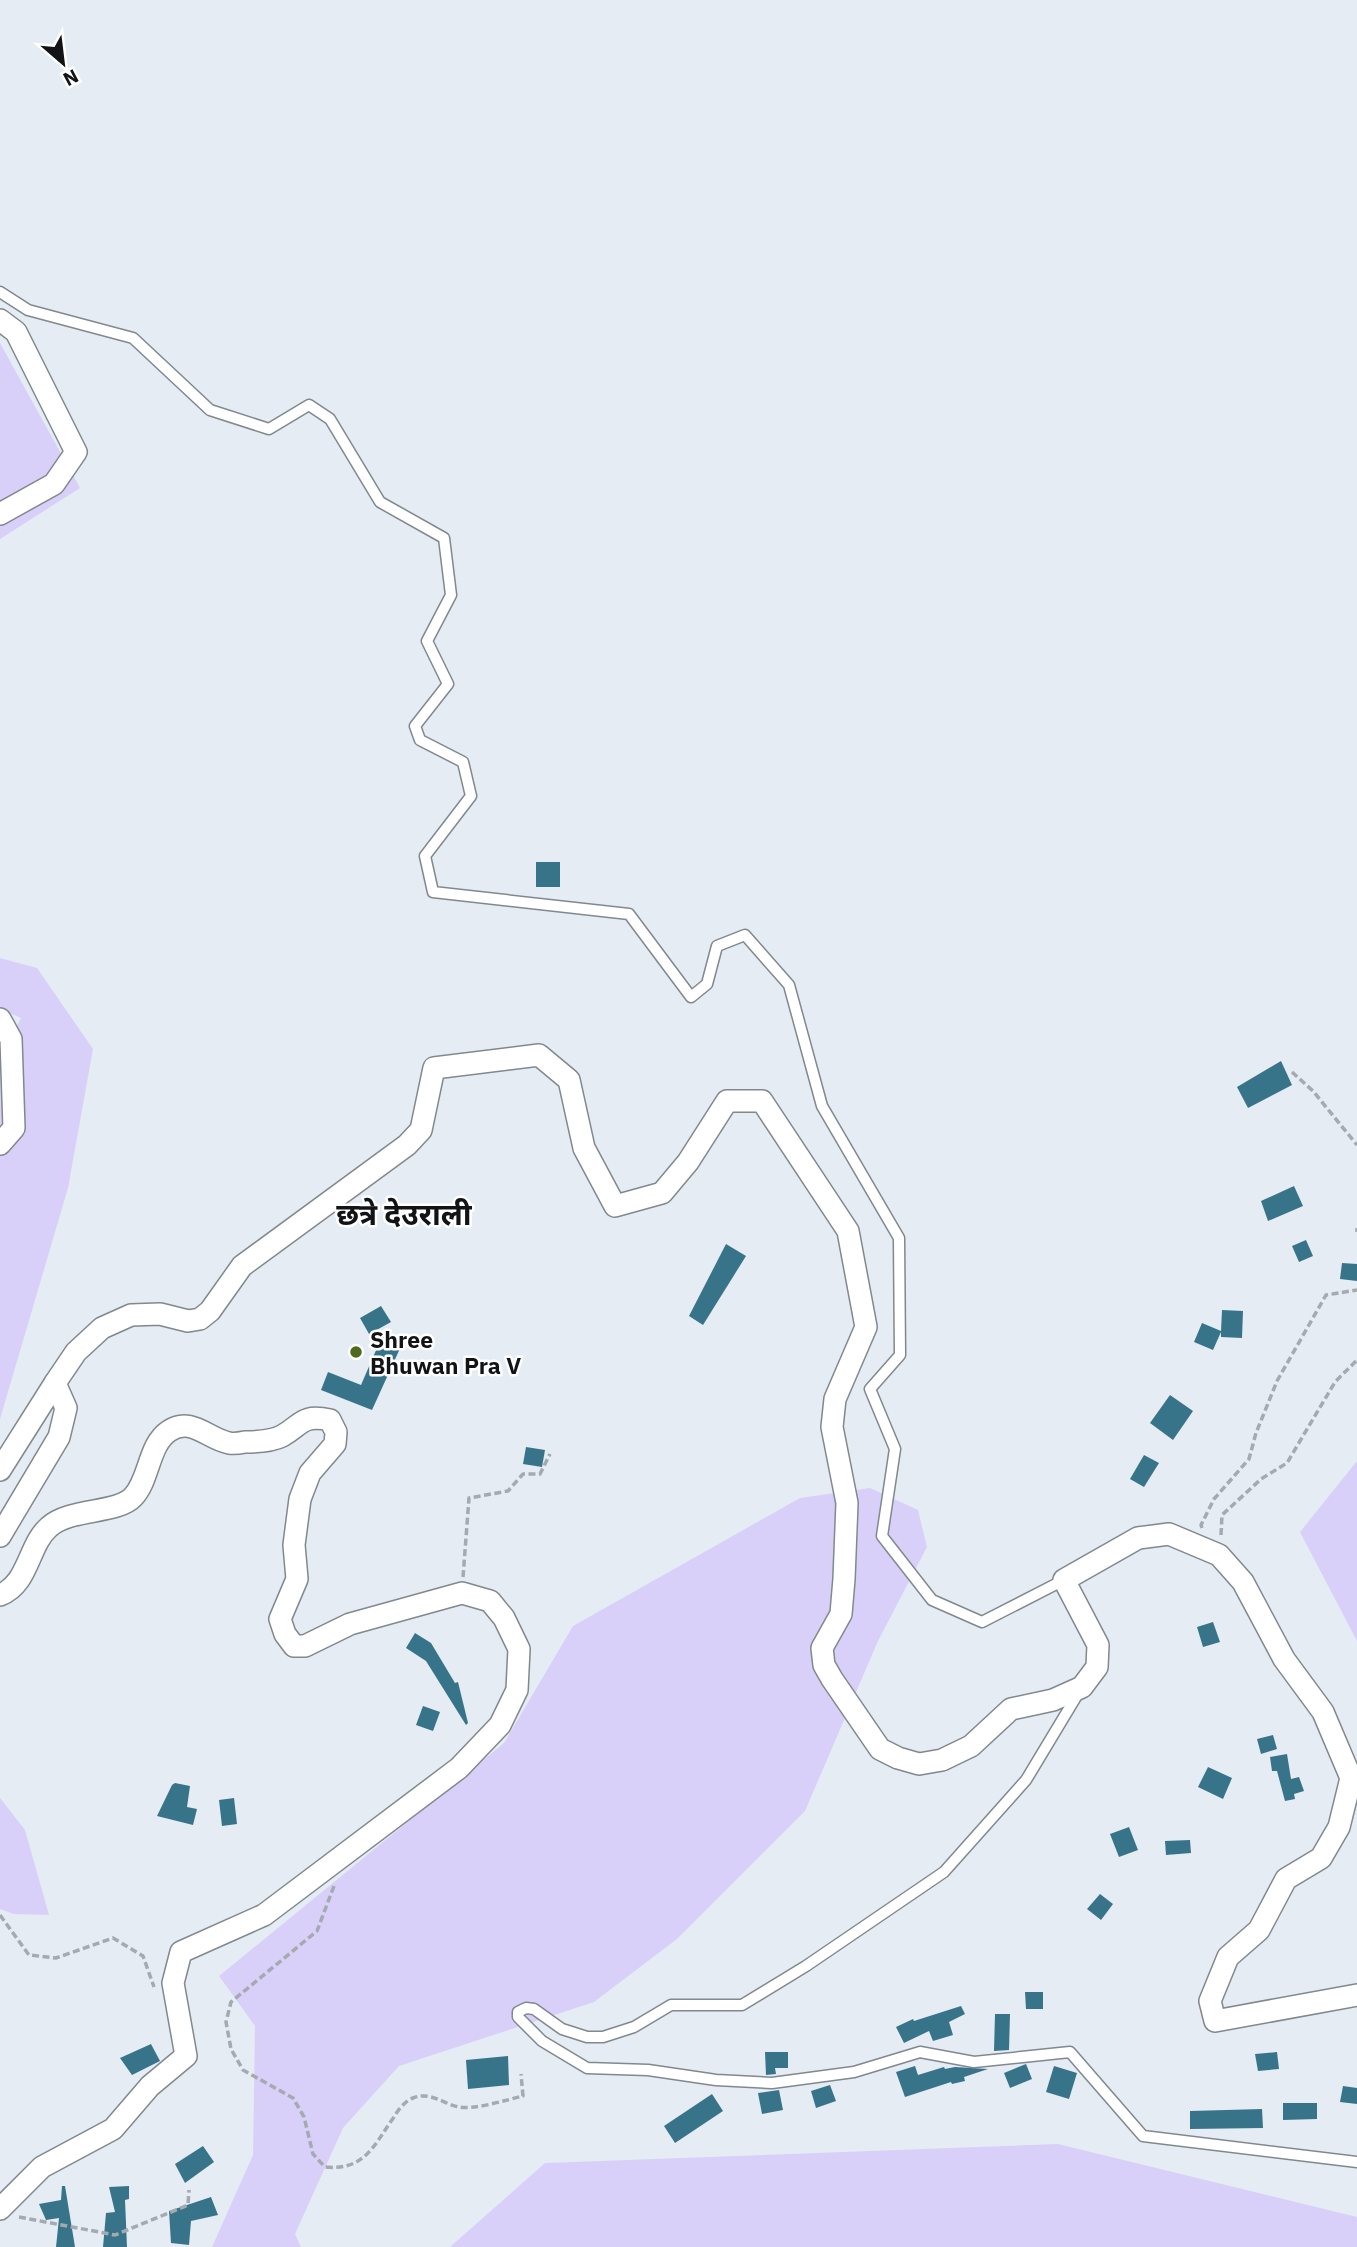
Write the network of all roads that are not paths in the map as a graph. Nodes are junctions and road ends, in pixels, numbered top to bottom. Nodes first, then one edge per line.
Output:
1 (0, 292) edge
2 (0, 320) edge
3 (0, 514) edge
4 (0, 1019) edge
5 (0, 1144) edge
6 (55, 1383) junction
7 (0, 1470) edge
8 (0, 1536) edge
9 (1064, 1580) junction
10 (0, 1595) edge
11 (1082, 1687) junction
12 (1357, 1995) edge
13 (1357, 2162) edge
14 (6, 2212) edge

1 - 9 lane
2 - 3 street
4 - 5 street
6 - 7 street
6 - 8 street
6 - 11 street
9 - 11 street
9 - 12 street
10 - 14 street
11 - 13 lane

